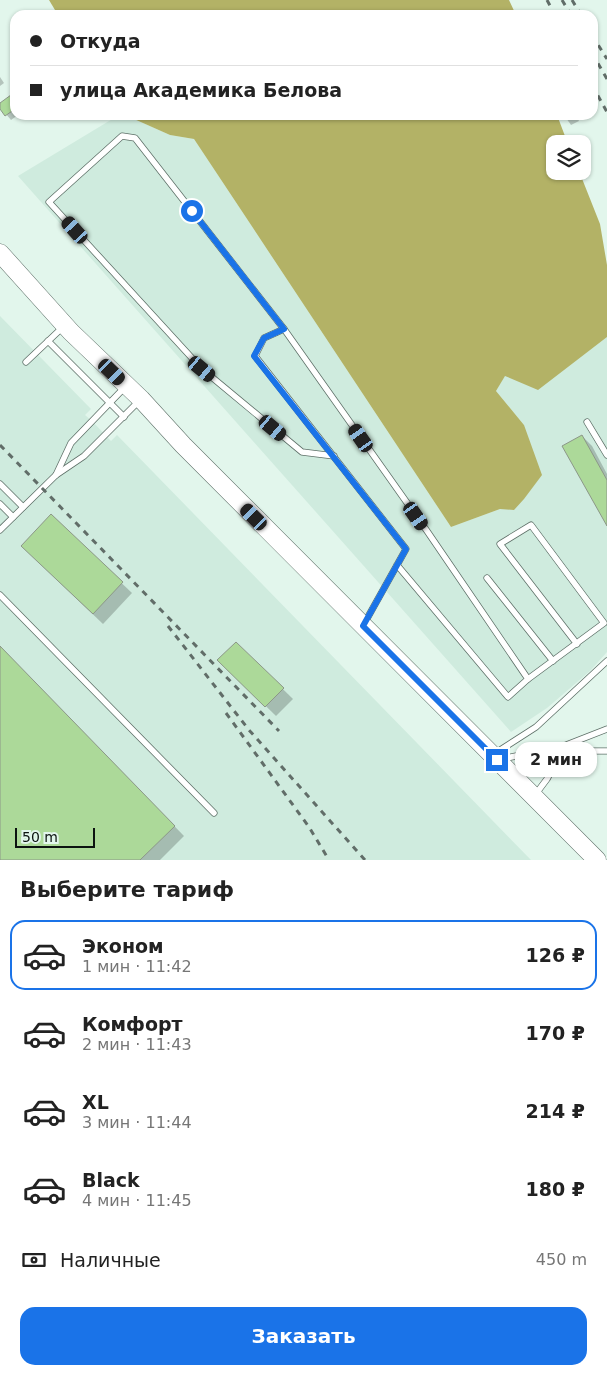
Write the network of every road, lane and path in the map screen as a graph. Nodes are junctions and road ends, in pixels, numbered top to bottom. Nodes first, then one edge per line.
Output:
1 (0, 252) edge
2 (65, 325) junction
3 (284, 329) junction
4 (48, 341) junction
5 (26, 362) dead end
6 (126, 385) junction
7 (141, 400) junction
8 (109, 402) junction
9 (124, 417) junction
10 (587, 422) dead end
11 (607, 455) edge
12 (334, 456) junction
13 (56, 475) junction
14 (0, 484) edge
15 (0, 504) edge
16 (23, 507) junction
17 (13, 517) junction
18 (0, 528) edge
19 (397, 565) junction
20 (487, 578) dead end
21 (0, 595) edge
22 (363, 626) junction
23 (576, 644) junction
24 (552, 661) junction
25 (607, 661) edge
26 (528, 679) junction
27 (607, 729) edge
28 (607, 751) edge
29 (495, 758) junction
30 (534, 797) junction
31 (214, 813) dead end
32 (596, 860) edge

1 - 2 main road
2 - 4 lane
2 - 6 main road
3 - 12 lane
3 - 12 lane
3 - 26 lane
4 - 5 lane
4 - 8 lane
6 - 7 main road
6 - 8 lane
7 - 9 lane
7 - 22 main road
8 - 9 lane
8 - 13 lane
9 - 13 lane
10 - 11 lane
12 - 19 lane
13 - 16 lane
14 - 16 lane
15 - 17 lane
16 - 17 lane
17 - 18 lane
19 - 22 lane
19 - 26 lane
20 - 24 lane
21 - 31 lane
22 - 29 main road
23 - 23 lane
23 - 24 lane
24 - 26 lane
25 - 29 lane
27 - 29 lane
28 - 30 lane
29 - 30 main road
30 - 32 main road

